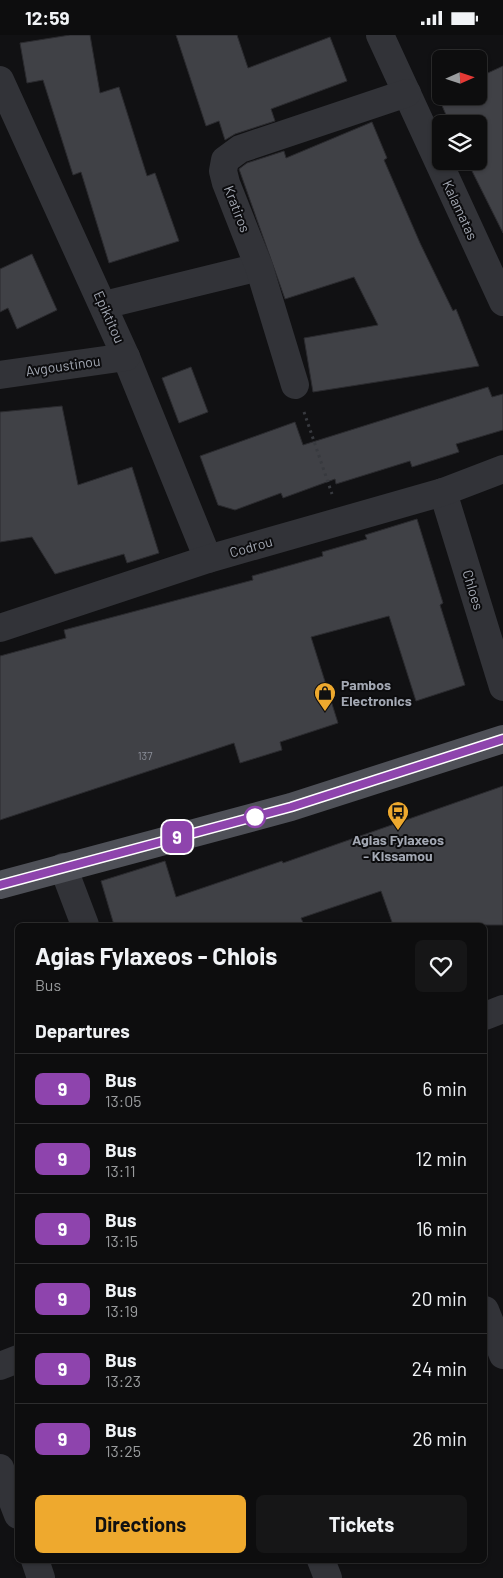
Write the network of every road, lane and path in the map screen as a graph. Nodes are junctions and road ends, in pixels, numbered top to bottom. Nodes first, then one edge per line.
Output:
1 (380, 35) edge
2 (0, 80) edge
3 (407, 93) junction
4 (259, 267) junction
5 (503, 302) edge
6 (104, 305) junction
7 (126, 357) junction
8 (0, 375) edge
9 (295, 385) joint
10 (503, 469) edge
11 (443, 492) junction
12 (341, 521) junction
13 (208, 559) junction
14 (0, 629) edge
15 (503, 687) edge
16 (503, 739) edge
17 (63, 867) junction
18 (0, 885) edge
19 (84, 923) edge
20 (503, 1009) edge
21 (487, 1015) edge
22 (487, 1314) edge
23 (501, 1344) edge
24 (15, 1360) edge
25 (0, 1366) edge
26 (0, 1469) edge
27 (15, 1507) edge
28 (36, 1563) edge
29 (322, 1563) edge
30 (41, 1578) edge
31 (328, 1578) edge

1 - 3 street, Kalamatas
2 - 6 street, Epiktitou
3 - 4 street, Kratiros
3 - 5 street, Kalamatas
4 - 6 street
4 - 9 street, Kratiros
6 - 7 street, Epiktitou
7 - 8 street, Avgoustinou
7 - 13 street, Epiktitou
9 - 12 path
10 - 11 street, Codrou
11 - 12 street, Codrou
11 - 15 street, Chloes
12 - 13 street, Codrou
13 - 14 street, Codrou
16 - 17 main road
17 - 18 main road
17 - 19 street
20 - 21 street
22 - 23 street
24 - 25 street
26 - 27 street
28 - 30 street
29 - 31 street

